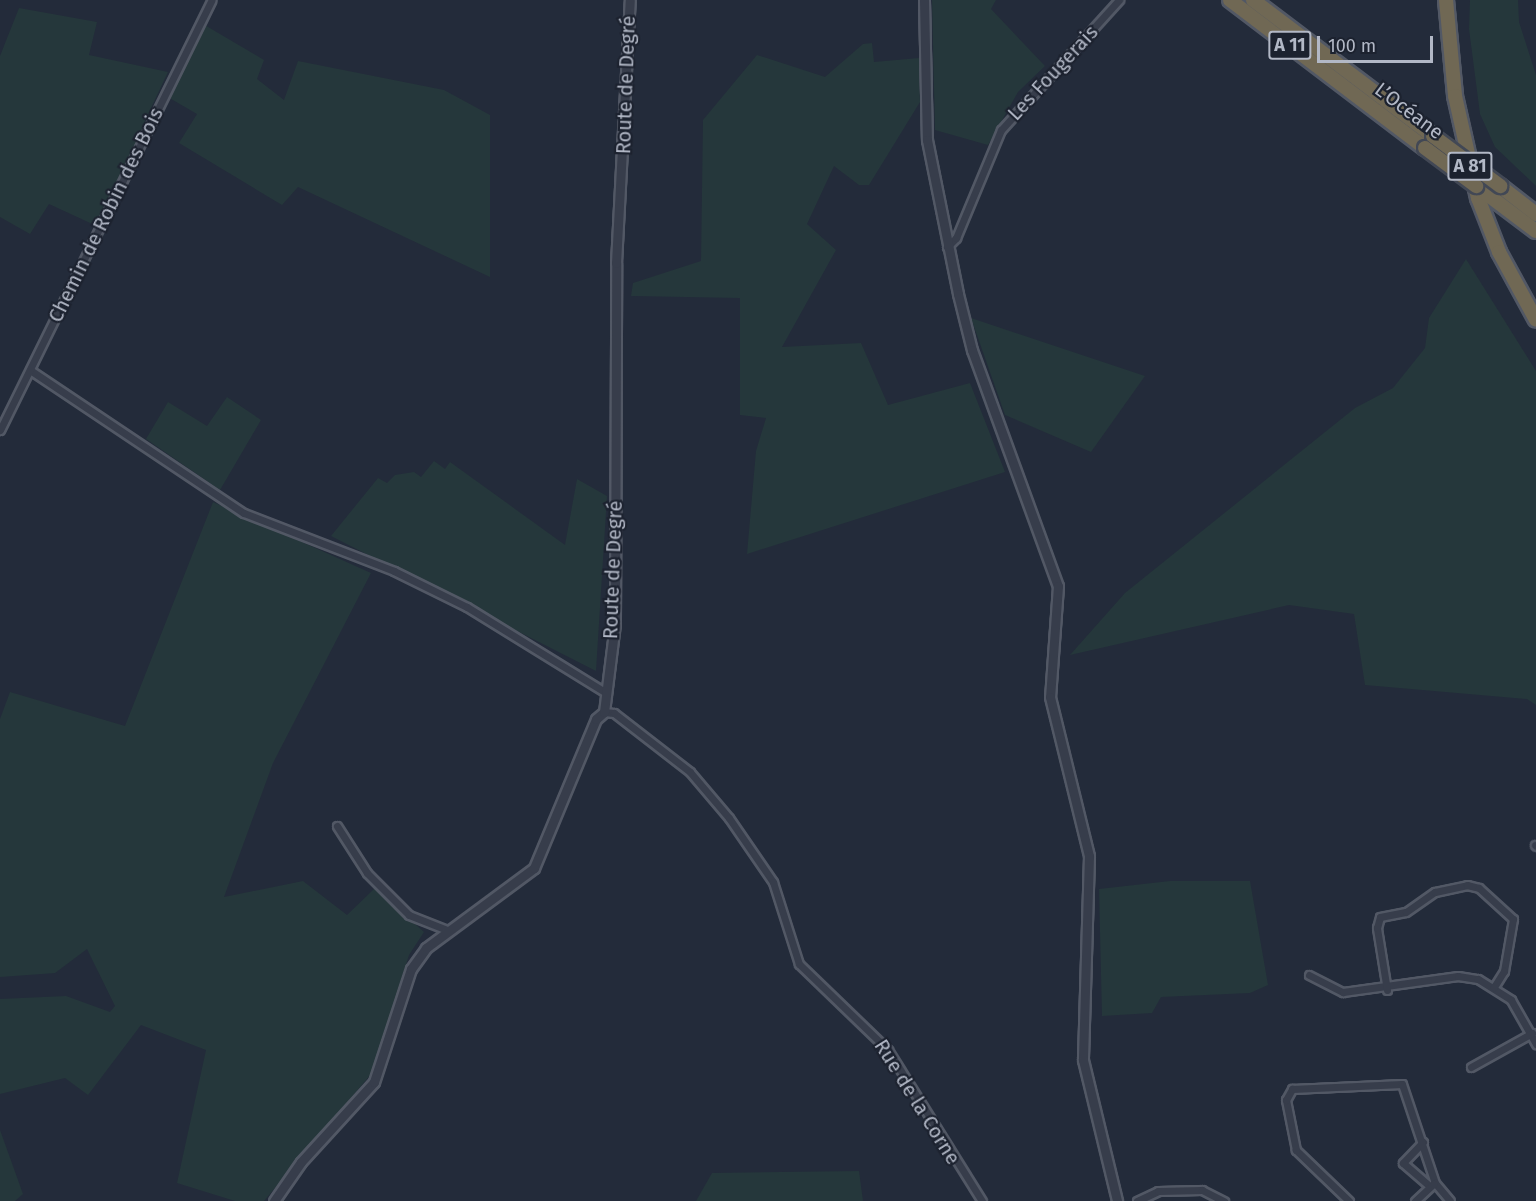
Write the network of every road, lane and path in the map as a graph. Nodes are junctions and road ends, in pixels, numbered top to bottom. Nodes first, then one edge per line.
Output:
1 (212, 0) edge
2 (630, 0) edge
3 (924, 0) edge
4 (1119, 0) edge
5 (1230, 0) edge
6 (1253, 0) edge
7 (1446, 0) edge
8 (1429, 142) junction
9 (1496, 192) junction
10 (1536, 214) edge
11 (1536, 231) edge
12 (947, 247) junction
13 (1536, 320) edge
14 (30, 370) junction
15 (0, 430) edge
16 (603, 691) junction
17 (604, 712) junction
18 (337, 826) dead end
19 (447, 930) junction
20 (1309, 975) dead end
21 (1494, 987) junction
22 (1387, 990) junction
23 (1532, 1033) junction
24 (1536, 1044) edge
25 (1471, 1067) dead end
26 (1423, 1142) junction
27 (1432, 1184) junction
28 (274, 1201) edge
29 (982, 1201) edge
30 (1118, 1201) edge
31 (1124, 1201) edge
32 (1137, 1201) edge
33 (1224, 1201) edge
34 (1349, 1201) edge
35 (1415, 1201) edge
36 (1450, 1201) edge

1 - 14 street, Chemin de Robin des Bois
2 - 16 street, Route de Degré
3 - 12 street
4 - 12 street, Les Fougerais
5 - 8 highway, L’Océane / A 11
6 - 8 highway, L’Océane / A 11
7 - 13 highway, A 81
8 - 9 highway, L’Océane / A 11, bridge
9 - 10 highway, L’Océane / A 11
9 - 11 highway, L’Océane / A 11
12 - 30 street
14 - 15 street, Chemin de Robin des Bois
14 - 16 street
16 - 17 street, Route de Degré
17 - 19 street, Route de Degré
17 - 29 street, Rue de la Corne
18 - 19 street
19 - 28 street, Route de Degré
20 - 22 street
21 - 22 street
21 - 22 street
21 - 23 street
23 - 24 street
23 - 25 street
26 - 27 street
26 - 27 street
26 - 34 street
27 - 35 street
27 - 36 street
30 - 31 street
32 - 33 street

